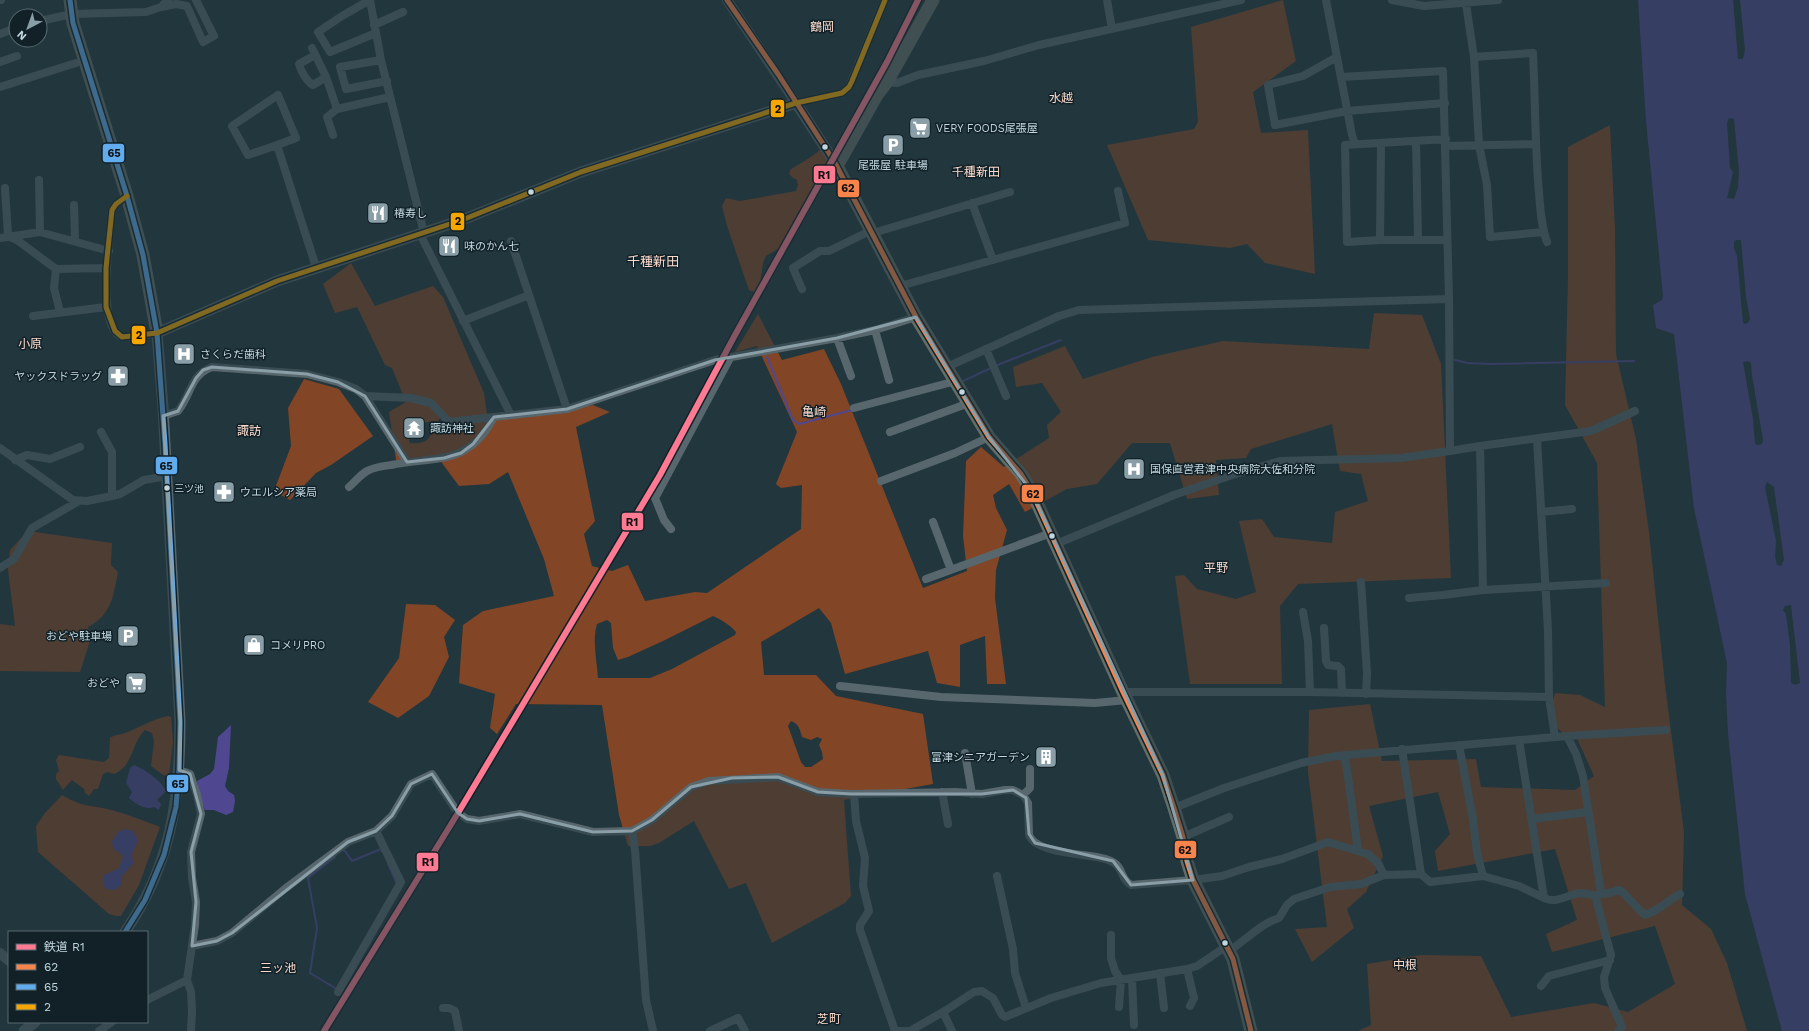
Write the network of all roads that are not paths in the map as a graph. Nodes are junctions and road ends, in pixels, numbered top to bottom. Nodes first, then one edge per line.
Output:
1 (70, 0) edge
2 (168, 0) edge
3 (196, 0) edge
4 (370, 0) edge
5 (727, 0) edge
6 (886, 0) edge
7 (933, 0) edge
8 (1107, 0) edge
9 (1241, 0) edge
10 (1326, 0) edge
11 (1392, 0) edge
12 (1498, 0) edge
13 (1218, 3) edge
14 (1466, 4) junction
15 (161, 7) junction
16 (403, 12) dead end
17 (72, 14) junction
18 (48, 19) edge
19 (375, 29) junction
20 (1112, 29) junction
21 (18, 56) dead end
22 (1337, 57) junction
23 (1474, 57) junction
24 (381, 60) junction
25 (0, 62) edge
26 (76, 63) dead end
27 (326, 77) junction
28 (1341, 77) junction
29 (387, 81) junction
30 (887, 82) junction
31 (0, 87) edge
32 (390, 97) junction
33 (796, 103) junction
34 (1445, 103) junction
35 (338, 109) junction
36 (1347, 111) junction
37 (334, 135) dead end
38 (1416, 141) junction
39 (1381, 143) junction
40 (1446, 143) junction
41 (1355, 144) junction
42 (1535, 144) junction
43 (1479, 145) junction
44 (277, 146) junction
45 (837, 166) junction
46 (39, 180) dead end
47 (5, 188) dead end
48 (1118, 191) dead end
49 (1010, 192) dead end
50 (127, 196) junction
51 (972, 203) junction
52 (74, 205) dead end
53 (40, 232) junction
54 (872, 232) junction
55 (1544, 232) junction
56 (422, 234) junction
57 (4, 237) edge
58 (1380, 240) junction
59 (1418, 240) junction
60 (1447, 240) junction
61 (76, 241) junction
62 (511, 241) dead end
63 (1547, 242) dead end
64 (109, 251) junction
65 (993, 260) junction
66 (316, 267) junction
67 (106, 268) junction
68 (56, 269) junction
69 (900, 286) junction
70 (802, 289) dead end
71 (529, 295) junction
72 (1449, 299) junction
73 (106, 308) junction
74 (60, 312) junction
75 (33, 316) dead end
76 (916, 317) junction
77 (463, 321) junction
78 (874, 330) junction
79 (157, 333) junction
80 (838, 338) junction
81 (986, 349) junction
82 (730, 358) junction
83 (947, 367) junction
84 (851, 376) dead end
85 (889, 380) dead end
86 (956, 381) junction
87 (365, 396) junction
88 (1006, 396) dead end
89 (969, 403) junction
90 (854, 408) dead end
91 (567, 409) junction
92 (1635, 411) dead end
93 (511, 415) junction
94 (163, 416) junction
95 (494, 417) junction
96 (101, 432) dead end
97 (890, 432) dead end
98 (989, 437) junction
99 (1537, 439) junction
100 (1480, 446) junction
101 (0, 448) edge
102 (80, 448) dead end
103 (1450, 451) junction
104 (15, 460) junction
105 (407, 462) junction
106 (167, 476) junction
107 (881, 481) dead end
108 (349, 487) dead end
109 (112, 496) junction
110 (79, 501) junction
111 (1572, 509) dead end
112 (1541, 512) junction
113 (933, 522) dead end
114 (671, 529) dead end
115 (1053, 538) junction
116 (0, 568) edge
117 (951, 570) junction
118 (926, 580) dead end
119 (1361, 582) dead end
120 (1606, 583) dead end
121 (1545, 588) junction
122 (1483, 590) junction
123 (1409, 598) dead end
124 (1303, 612) dead end
125 (1324, 628) dead end
126 (840, 686) dead end
127 (1310, 692) junction
128 (1342, 693) junction
129 (1366, 694) junction
130 (1125, 696) junction
131 (1549, 697) junction
132 (1666, 730) dead end
133 (1567, 736) junction
134 (1555, 737) junction
135 (1519, 740) junction
136 (1459, 745) junction
137 (1402, 749) junction
138 (965, 753) dead end
139 (1345, 754) junction
140 (1030, 769) dead end
141 (180, 770) junction
142 (942, 792) junction
143 (854, 794) junction
144 (972, 794) junction
145 (1023, 795) junction
146 (1174, 808) junction
147 (1588, 812) junction
148 (1230, 817) dead end
149 (1532, 819) junction
150 (948, 824) dead end
151 (376, 831) junction
152 (632, 831) junction
153 (1183, 837) junction
154 (1358, 850) junction
155 (1421, 874) junction
156 (1384, 875) junction
157 (997, 876) dead end
158 (1483, 876) junction
159 (1193, 880) junction
160 (1598, 894) junction
161 (1680, 894) dead end
162 (1544, 898) junction
163 (126, 931) edge
164 (1111, 935) dead end
165 (192, 946) junction
166 (1228, 949) junction
167 (0, 953) edge
168 (8, 960) edge
169 (1610, 960) junction
170 (1186, 969) junction
171 (1160, 973) junction
172 (1132, 978) junction
173 (187, 980) junction
174 (1121, 980) junction
175 (1540, 986) dead end
176 (338, 992) dead end
177 (148, 1000) edge
178 (1190, 1006) dead end
179 (1119, 1007) dead end
180 (444, 1008) dead end
181 (1026, 1008) junction
182 (1164, 1008) dead end
183 (944, 1012) junction
184 (34, 1023) edge
185 (110, 1023) edge
186 (1134, 1025) dead end
187 (24, 1031) edge
188 (98, 1031) edge
189 (191, 1031) edge
190 (459, 1031) edge
191 (653, 1031) edge
192 (710, 1031) edge
193 (745, 1031) edge
194 (894, 1031) edge
195 (952, 1031) edge
196 (1251, 1031) edge
197 (1618, 1031) edge

1 - 17 highway
2 - 15 street
3 - 15 street
4 - 19 street
4 - 19 street
5 - 33 street
6 - 33 street
7 - 30 highway
8 - 20 street
9 - 13 street
10 - 22 street
11 - 14 street
12 - 14 street
13 - 20 street
14 - 23 street
15 - 17 street
16 - 19 street
17 - 18 street
17 - 50 highway
19 - 24 street
20 - 30 street
21 - 25 street
22 - 28 street
22 - 36 street
23 - 42 street
23 - 43 street
24 - 29 street
24 - 29 street
26 - 31 street
27 - 27 street
27 - 35 street
28 - 34 street
28 - 36 street
29 - 32 street
30 - 45 highway
32 - 35 street
32 - 56 street
33 - 45 main road
33 - 56 main road
34 - 36 street
34 - 40 street
35 - 37 street
36 - 41 street
38 - 39 street
38 - 40 street
38 - 59 street
39 - 41 street
39 - 58 street
40 - 43 street
40 - 60 street
41 - 58 street
42 - 43 street
42 - 55 street
43 - 55 street
44 - 44 street
44 - 66 street
45 - 54 highway
46 - 53 street
47 - 57 street
48 - 65 street
49 - 51 street
50 - 64 street
50 - 79 highway
51 - 54 street
51 - 65 street
52 - 61 street
53 - 57 street
53 - 61 street
54 - 69 highway
54 - 70 street
55 - 63 street
56 - 66 main road
56 - 77 street
57 - 68 street
58 - 59 street
59 - 60 street
60 - 72 street
61 - 64 street
62 - 71 street
64 - 67 street
65 - 69 street
66 - 79 main road
67 - 68 street
67 - 73 street
68 - 74 street
69 - 76 highway
71 - 77 street
71 - 91 street
72 - 81 street
72 - 103 street
73 - 74 street
73 - 79 street
74 - 75 street
76 - 78 street
76 - 83 highway
77 - 93 street
78 - 80 street
78 - 85 street
79 - 94 main road
80 - 82 street
80 - 84 street
81 - 83 street
81 - 88 street
82 - 91 street
82 - 114 street
83 - 86 highway
86 - 89 highway
86 - 90 street
87 - 94 street
87 - 95 street
87 - 105 street
89 - 97 street
89 - 98 highway
91 - 93 street
92 - 99 street
93 - 95 street
94 - 106 main road
95 - 105 street
96 - 109 street
98 - 107 street
98 - 115 highway
99 - 100 street
99 - 112 street
100 - 103 street
100 - 122 street
101 - 104 street
102 - 104 street
103 - 115 street
104 - 110 street
105 - 108 street
106 - 109 street
106 - 141 main road
109 - 110 street
110 - 116 street
111 - 112 street
112 - 121 street
113 - 117 street
115 - 117 street
115 - 130 highway
117 - 118 street
119 - 129 street
120 - 121 street
121 - 122 street
121 - 131 street
122 - 123 street
124 - 127 street
125 - 128 street
126 - 130 street
127 - 128 street
127 - 130 street
128 - 129 street
129 - 131 street
130 - 146 highway
131 - 134 street
132 - 133 street
133 - 134 street
133 - 147 street
134 - 135 street
135 - 136 street
135 - 149 street
136 - 137 street
136 - 158 street
137 - 139 street
137 - 155 street
138 - 144 street
139 - 146 street
139 - 154 street
140 - 145 street
141 - 163 main road
141 - 165 street
142 - 143 street
142 - 144 street
142 - 150 street
143 - 152 street
143 - 194 street
144 - 145 street
145 - 159 street
146 - 153 highway
147 - 149 street
147 - 160 street
148 - 153 street
149 - 162 street
151 - 152 street
151 - 165 street
151 - 176 street
152 - 191 street
153 - 159 highway
154 - 156 street
154 - 159 street
155 - 156 street
155 - 158 street
156 - 166 street
157 - 181 street
158 - 162 street
159 - 166 highway
160 - 161 street
160 - 162 street
160 - 169 street
164 - 174 street
165 - 173 street
166 - 170 street
166 - 196 highway
167 - 168 street
169 - 175 street
169 - 197 street
170 - 171 street
170 - 178 street
171 - 172 street
171 - 182 street
172 - 174 street
172 - 186 street
173 - 177 street
173 - 189 street
174 - 179 street
174 - 181 street
180 - 190 street
181 - 183 street
183 - 194 street
183 - 195 street
184 - 187 main road
185 - 188 street
192 - 193 street

